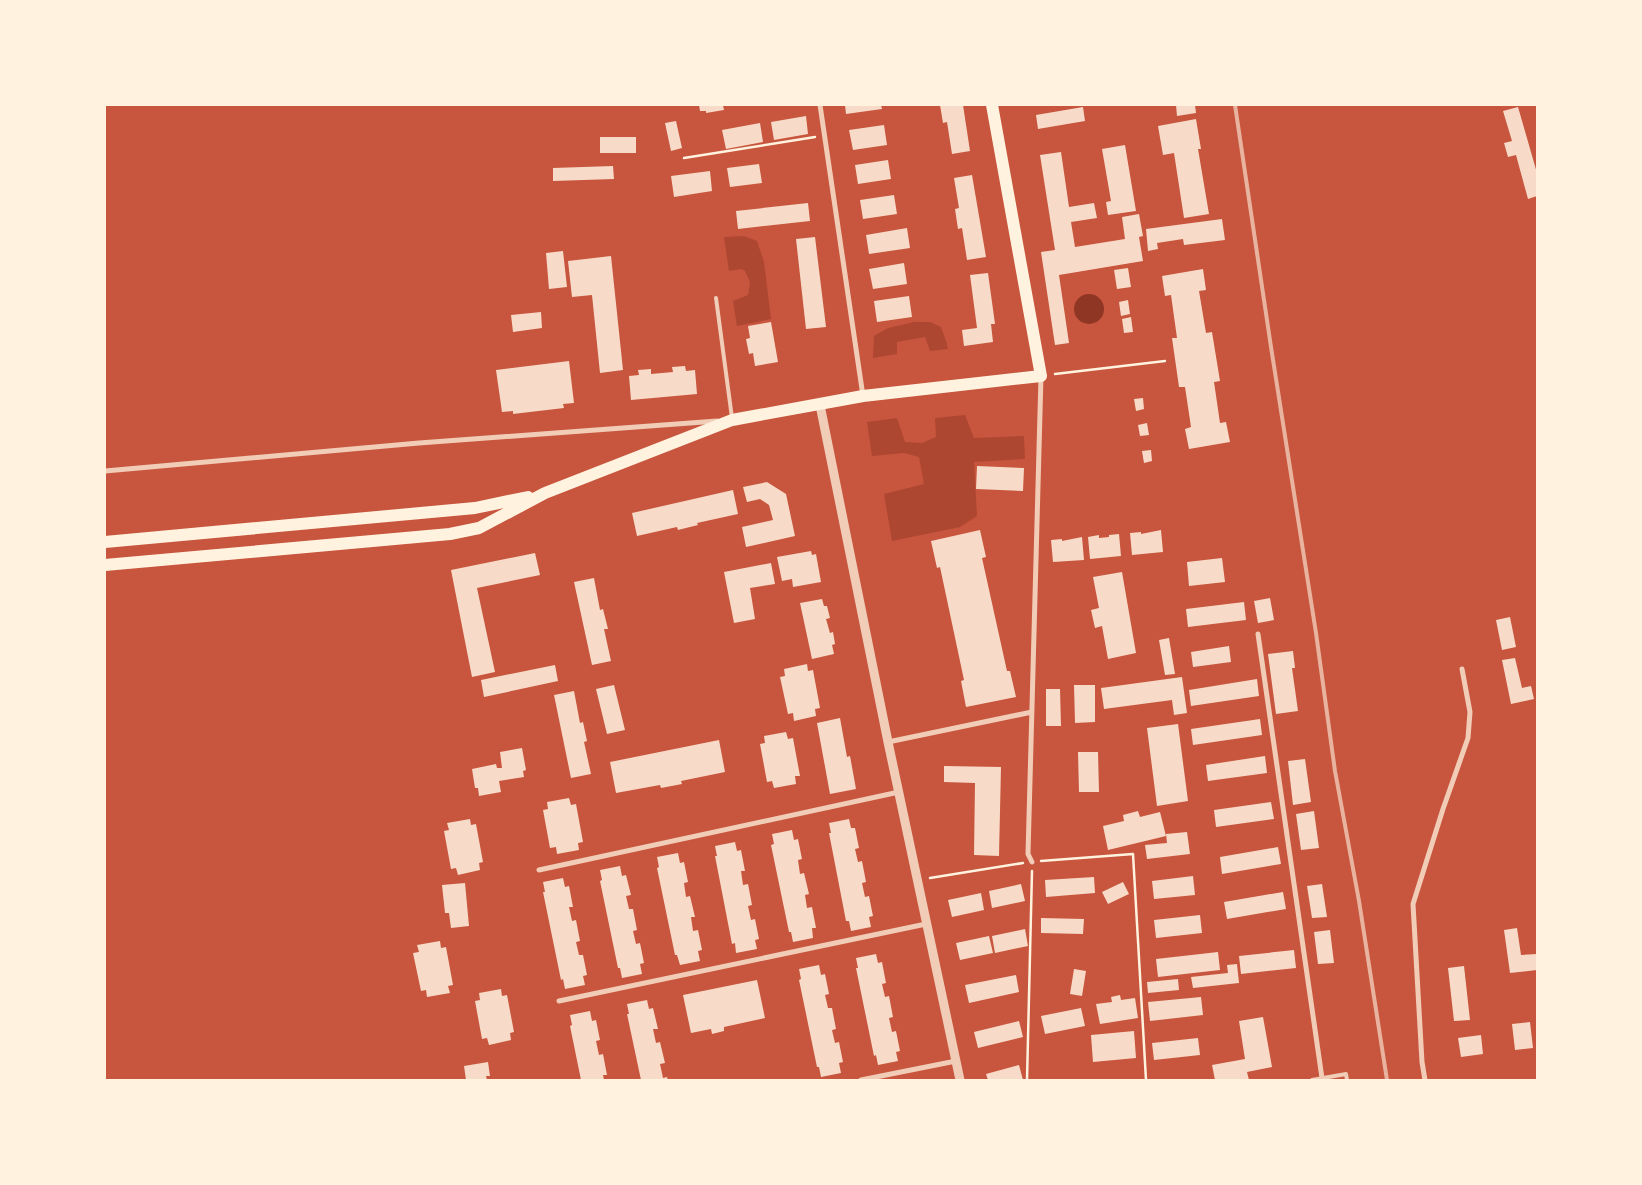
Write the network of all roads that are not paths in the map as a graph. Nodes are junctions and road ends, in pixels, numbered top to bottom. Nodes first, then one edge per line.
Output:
1 (820, 105) edge
2 (992, 105) edge
3 (716, 298) dead end
4 (1041, 376) junction
5 (863, 396) junction
6 (820, 405) junction
7 (732, 420) junction
8 (105, 471) edge
9 (546, 493) junction
10 (105, 542) edge
11 (105, 565) edge
12 (1258, 634) dead end
13 (1462, 669) dead end
14 (1032, 712) junction
15 (888, 742) junction
16 (899, 792) junction
17 (1032, 862) road end
18 (539, 870) dead end
19 (926, 924) junction
20 (559, 1001) dead end
21 (956, 1062) junction
22 (1322, 1078) junction
23 (861, 1080) edge
24 (960, 1080) edge
25 (1312, 1080) edge
26 (1347, 1080) edge
27 (1425, 1080) edge

1 - 5 street
2 - 4 main road
3 - 7 lane
4 - 5 main road
4 - 14 street
5 - 6 main road
6 - 7 main road
6 - 15 street
7 - 8 street
7 - 9 main road
9 - 10 main road
9 - 11 main road
12 - 22 street
13 - 27 street
14 - 15 street
14 - 17 street
15 - 16 street
16 - 18 street
16 - 19 street
19 - 20 street
19 - 21 street
21 - 23 street
21 - 24 street
22 - 25 lane
22 - 26 lane

